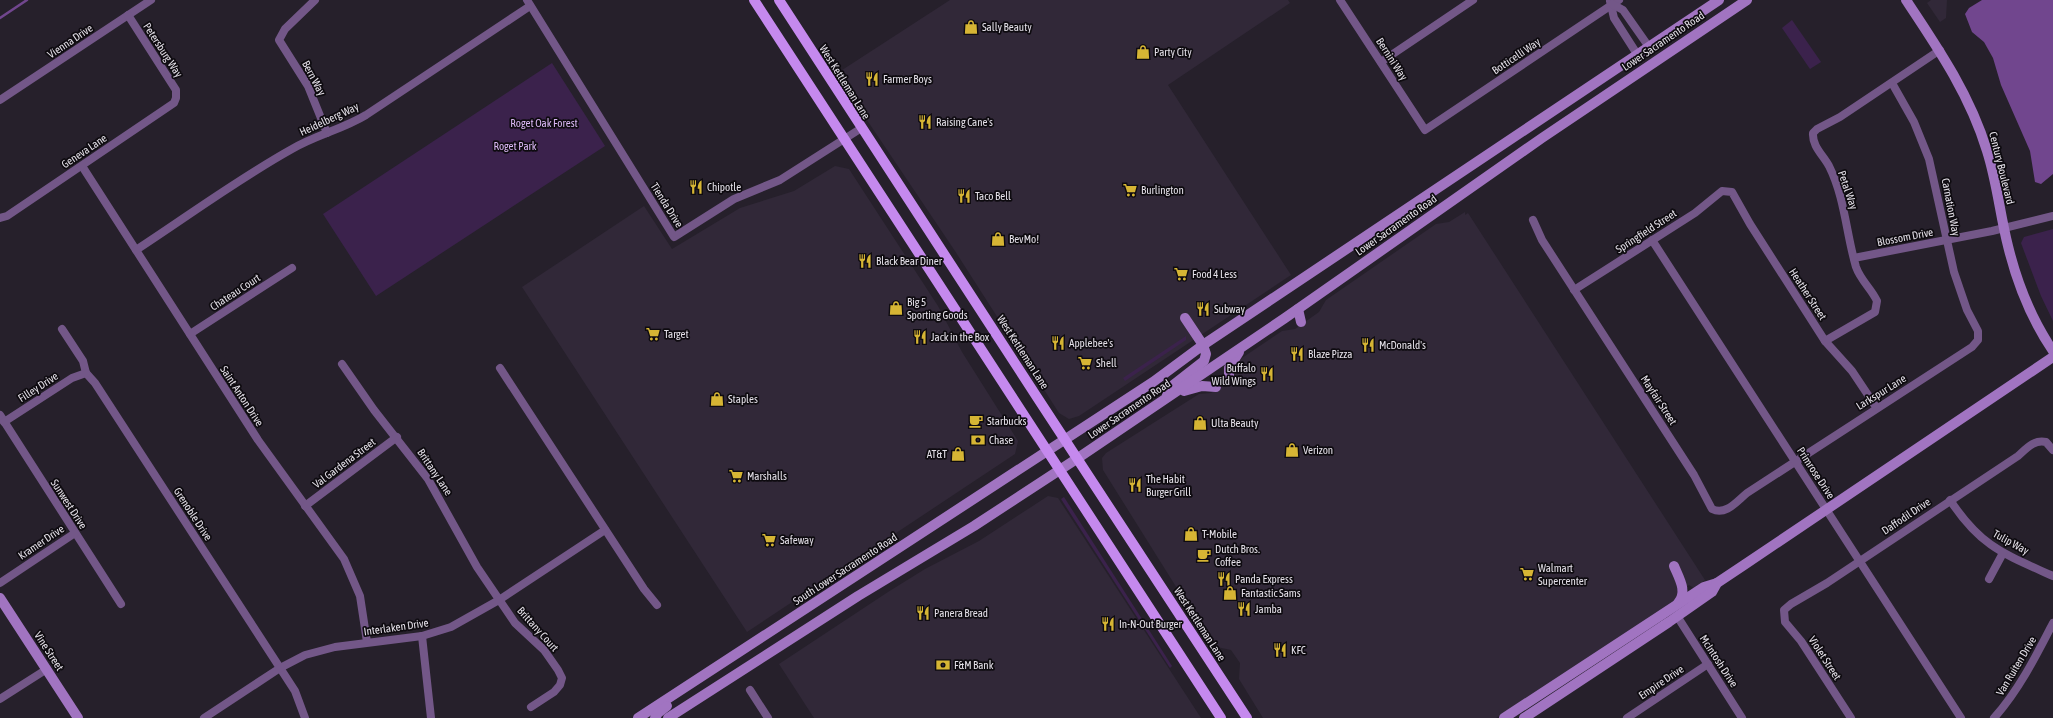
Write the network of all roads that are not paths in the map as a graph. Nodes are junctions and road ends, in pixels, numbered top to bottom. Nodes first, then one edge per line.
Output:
1 (151, 0) edge
2 (315, 0) edge
3 (754, 0) edge
4 (779, 0) edge
5 (1340, 0) edge
6 (1473, 0) edge
7 (1719, 0) edge
8 (1747, 0) edge
9 (1906, 0) edge
10 (1613, 1) edge
11 (528, 3) edge
12 (128, 15) junction
13 (1649, 47) junction
14 (1940, 50) junction
15 (1637, 54) junction
16 (1380, 62) junction
17 (1892, 83) junction
18 (176, 98) joint
19 (0, 100) edge
20 (860, 128) junction
21 (1425, 130) joint
22 (327, 133) junction
23 (844, 139) junction
24 (82, 166) junction
25 (1728, 191) joint
26 (2053, 216) edge
27 (0, 218) edge
28 (1533, 220) dead end
29 (2004, 228) junction
30 (1652, 240) junction
31 (1946, 240) junction
32 (136, 250) junction
33 (1854, 258) junction
34 (292, 268) dead end
35 (1574, 290) junction
36 (1298, 309) junction
37 (1185, 318) dead end
38 (1305, 319) dead end
39 (62, 329) dead end
40 (190, 334) junction
41 (1978, 340) joint
42 (1825, 341) junction
43 (1249, 342) junction
44 (1202, 345) junction
45 (2053, 352) edge
46 (2053, 357) edge
47 (342, 364) dead end
48 (500, 368) dead end
49 (86, 373) junction
50 (1229, 379) dead end
51 (1216, 387) dead end
52 (1164, 400) junction
53 (1876, 407) junction
54 (2, 419) edge
55 (396, 437) junction
56 (1066, 439) junction
57 (2053, 450) edge
58 (1048, 451) junction
59 (1078, 458) junction
60 (1795, 461) junction
61 (1060, 470) junction
62 (1950, 500) junction
63 (305, 506) junction
64 (1826, 510) junction
65 (605, 530) junction
66 (75, 533) junction
67 (2003, 553) junction
68 (1859, 561) junction
69 (2053, 576) edge
70 (1989, 579) dead end
71 (1717, 583) junction
72 (0, 584) edge
73 (1704, 587) junction
74 (0, 598) edge
75 (499, 600) junction
76 (121, 604) dead end
77 (657, 606) dead end
78 (1784, 610) joint
79 (1675, 612) junction
80 (2053, 623) edge
81 (422, 636) junction
82 (367, 642) junction
83 (1708, 664) junction
84 (280, 668) junction
85 (48, 669) junction
86 (682, 689) junction
87 (750, 690) dead end
88 (0, 699) edge
89 (531, 707) dead end
90 (1637, 715) edge
91 (78, 718) edge
92 (204, 718) edge
93 (305, 718) edge
94 (431, 718) edge
95 (638, 718) edge
96 (655, 718) edge
97 (668, 718) edge
98 (768, 718) edge
99 (1221, 718) edge
100 (1247, 718) edge
101 (1504, 718) edge
102 (1524, 718) edge
103 (1627, 718) edge
104 (1742, 718) edge
105 (1851, 718) edge
106 (1961, 718) edge
107 (1994, 718) edge

1 - 12 street, Vienna Drive
2 - 22 street, Bern Way
3 - 23 main road
4 - 20 main road, West Kettleman Lane
5 - 16 street, Bernini Way
6 - 16 street
7 - 13 main road, Lower Sacramento Road
8 - 36 main road, Lower Sacramento Road
9 - 14 main road, Century Boulevard
10 - 13 street
10 - 15 street
10 - 21 street, Botticelli Way
11 - 22 street, Heidelberg Way
11 - 23 street, Tienda Drive
12 - 18 street, Petersburg Way
12 - 19 street, Vienna Drive
13 - 15 main road, Lower Sacramento Road
14 - 17 street
14 - 29 main road, Century Boulevard
15 - 44 main road, Lower Sacramento Road
16 - 21 street, Bernini Way
17 - 31 street, Carnation Way
17 - 33 street, Petal Way
18 - 24 street, Geneva Lane
20 - 23 street, Tienda Drive
20 - 56 main road, West Kettleman Lane
22 - 32 street, Heidelberg Way
23 - 58 main road
24 - 27 street, Geneva Lane
24 - 32 street, Saint Anton Drive
25 - 30 street, Springfield Street
25 - 42 street, Heather Street
26 - 29 street, Blossom Drive
28 - 35 street, Mayfair Street
29 - 31 street, Blossom Drive
29 - 45 main road, Century Boulevard
30 - 35 street, Springfield Street
30 - 60 street, Primrose Drive
31 - 33 street, Blossom Drive
31 - 41 street, Carnation Way
32 - 40 street, Saint Anton Drive
33 - 42 street, Petal Way
34 - 40 street, Chateau Court
35 - 60 street, Mayfair Street
36 - 38 main road
36 - 43 main road, Lower Sacramento Road
37 - 44 main road
39 - 49 street, Grenoble Drive
40 - 63 street, Saint Anton Drive
41 - 53 street, Larkspur Lane
42 - 53 street, Heather Street
43 - 50 main road
43 - 52 main road, Lower Sacramento Road
44 - 52 main road
44 - 56 main road, Lower Sacramento Road
46 - 64 main road
47 - 55 street, Brittany Lane
48 - 65 street
49 - 54 street, Filley Drive
49 - 84 street, Grenoble Drive
51 - 52 main road
52 - 59 main road, Lower Sacramento Road
53 - 60 street, Larkspur Lane
54 - 66 street, Sunwest Drive
55 - 63 street, Val Gardena Street
55 - 75 street, Brittany Lane
56 - 58 main road, South Lower Sacramento Road
56 - 59 main road, West Kettleman Lane
57 - 62 street, Daffodil Drive
58 - 61 main road
58 - 86 main road, South Lower Sacramento Road
59 - 61 main road, Lower Sacramento Road
59 - 100 main road, West Kettleman Lane
60 - 64 street, Primrose Drive
61 - 97 main road
61 - 99 main road
62 - 67 street, Tulip Way
62 - 68 street, Daffodil Drive
63 - 82 street, Saint Anton Drive
64 - 68 street, Primrose Drive
64 - 71 main road
65 - 75 street, Interlaken Drive
65 - 77 street
66 - 72 street, Kramer Drive
66 - 76 street, Sunwest Drive
67 - 69 street, Tulip Way
67 - 70 street
68 - 78 street, Daffodil Drive
68 - 106 street, Primrose Drive
71 - 73 main road
71 - 79 main road
73 - 79 main road
73 - 79 main road
74 - 85 main road, Vine Street
75 - 81 street, Interlaken Drive
75 - 89 street, Brittany Court
78 - 105 street, Violet Street
79 - 83 street, McIntosh Drive
79 - 101 main road
79 - 102 main road
80 - 107 street, Van Ruiten Drive
81 - 82 street, Interlaken Drive
81 - 94 street
82 - 84 street, Interlaken Drive
83 - 90 street, Empire Drive
83 - 104 street, McIntosh Drive
84 - 92 street, Interlaken Drive
84 - 93 street, Grenoble Drive
85 - 88 street
85 - 91 main road, Vine Street
86 - 95 main road, South Lower Sacramento Road
86 - 96 main road
87 - 98 street
90 - 103 street, Empire Drive

